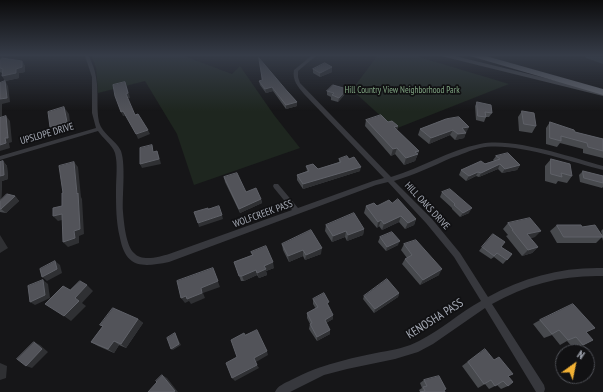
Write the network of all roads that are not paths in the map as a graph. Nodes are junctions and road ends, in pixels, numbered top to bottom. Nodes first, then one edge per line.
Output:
1 (93, 74) edge
2 (295, 74) edge
3 (523, 74) edge
4 (538, 74) edge
5 (563, 74) edge
6 (603, 86) edge
7 (603, 93) edge
8 (99, 129) junction
9 (0, 158) edge
10 (603, 168) edge
11 (389, 180) junction
12 (276, 186) dead end
13 (297, 212) junction
14 (603, 272) edge
15 (487, 301) junction
16 (540, 389) dead end
17 (280, 392) edge

1 - 8 street
2 - 11 street, HILL OAKS DRIVE
3 - 7 main road
4 - 7 highway
5 - 6 highway
8 - 9 street, UPSLOPE DRIVE
8 - 13 street, WOLFCREEK PASS
10 - 11 street, WOLFCREEK PASS
11 - 13 street, WOLFCREEK PASS
11 - 15 street, HILL OAKS DRIVE
12 - 13 street
14 - 15 street, KENOSHA PASS
15 - 16 street, HILL OAKS DRIVE
15 - 17 street, KENOSHA PASS

